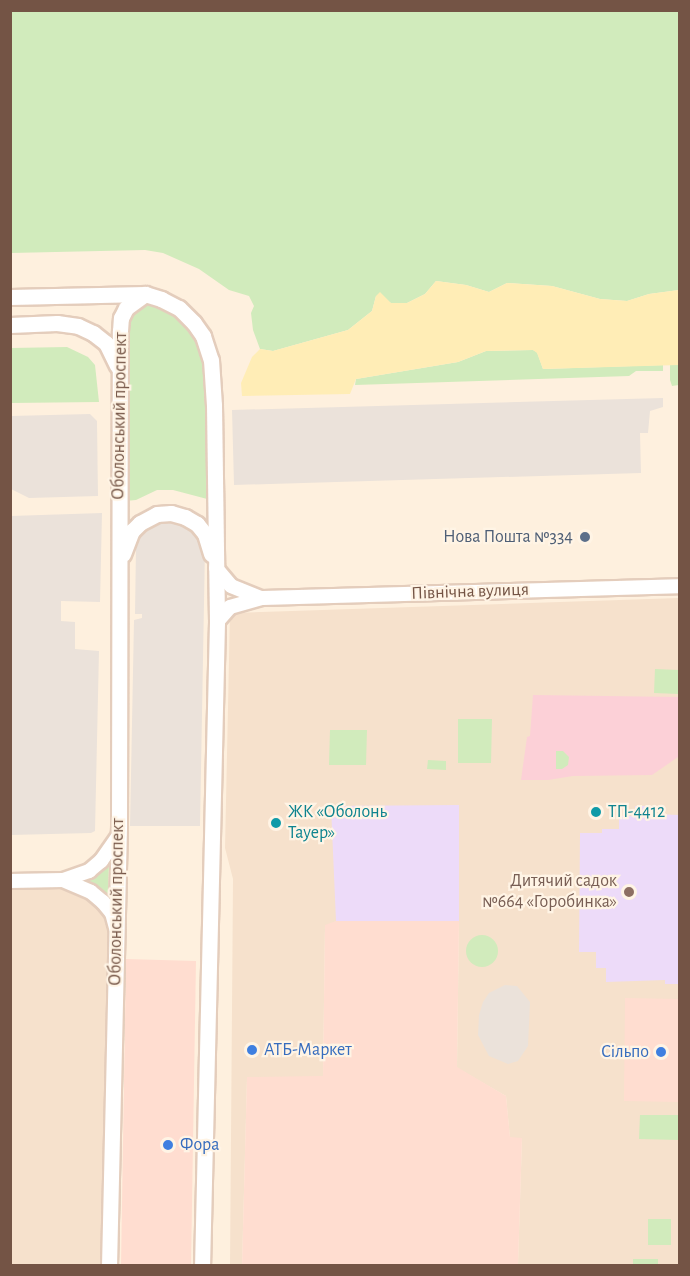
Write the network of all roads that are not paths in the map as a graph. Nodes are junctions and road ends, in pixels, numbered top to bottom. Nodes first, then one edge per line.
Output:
1 (145, 294) junction
2 (10, 297) edge
3 (10, 325) edge
4 (119, 374) junction
5 (216, 568) junction
6 (120, 569) junction
7 (680, 586) edge
8 (261, 598) junction
9 (217, 622) junction
10 (119, 835) junction
11 (10, 880) edge
12 (63, 880) junction
13 (116, 929) junction
14 (109, 1266) edge
15 (202, 1266) edge

1 - 2 main road
1 - 4 main road, Оболонський проспект
1 - 5 main road
3 - 4 main road
4 - 6 main road, Оболонський проспект
5 - 6 main road
5 - 8 street, Північна вулиця
5 - 9 main road
6 - 10 main road, Оболонський проспект
7 - 8 street, Північна вулиця
8 - 9 street, Північна вулиця
9 - 15 main road
10 - 12 street
10 - 13 main road, Оболонський проспект
11 - 12 street
12 - 13 street
13 - 14 main road, Оболонський проспект

